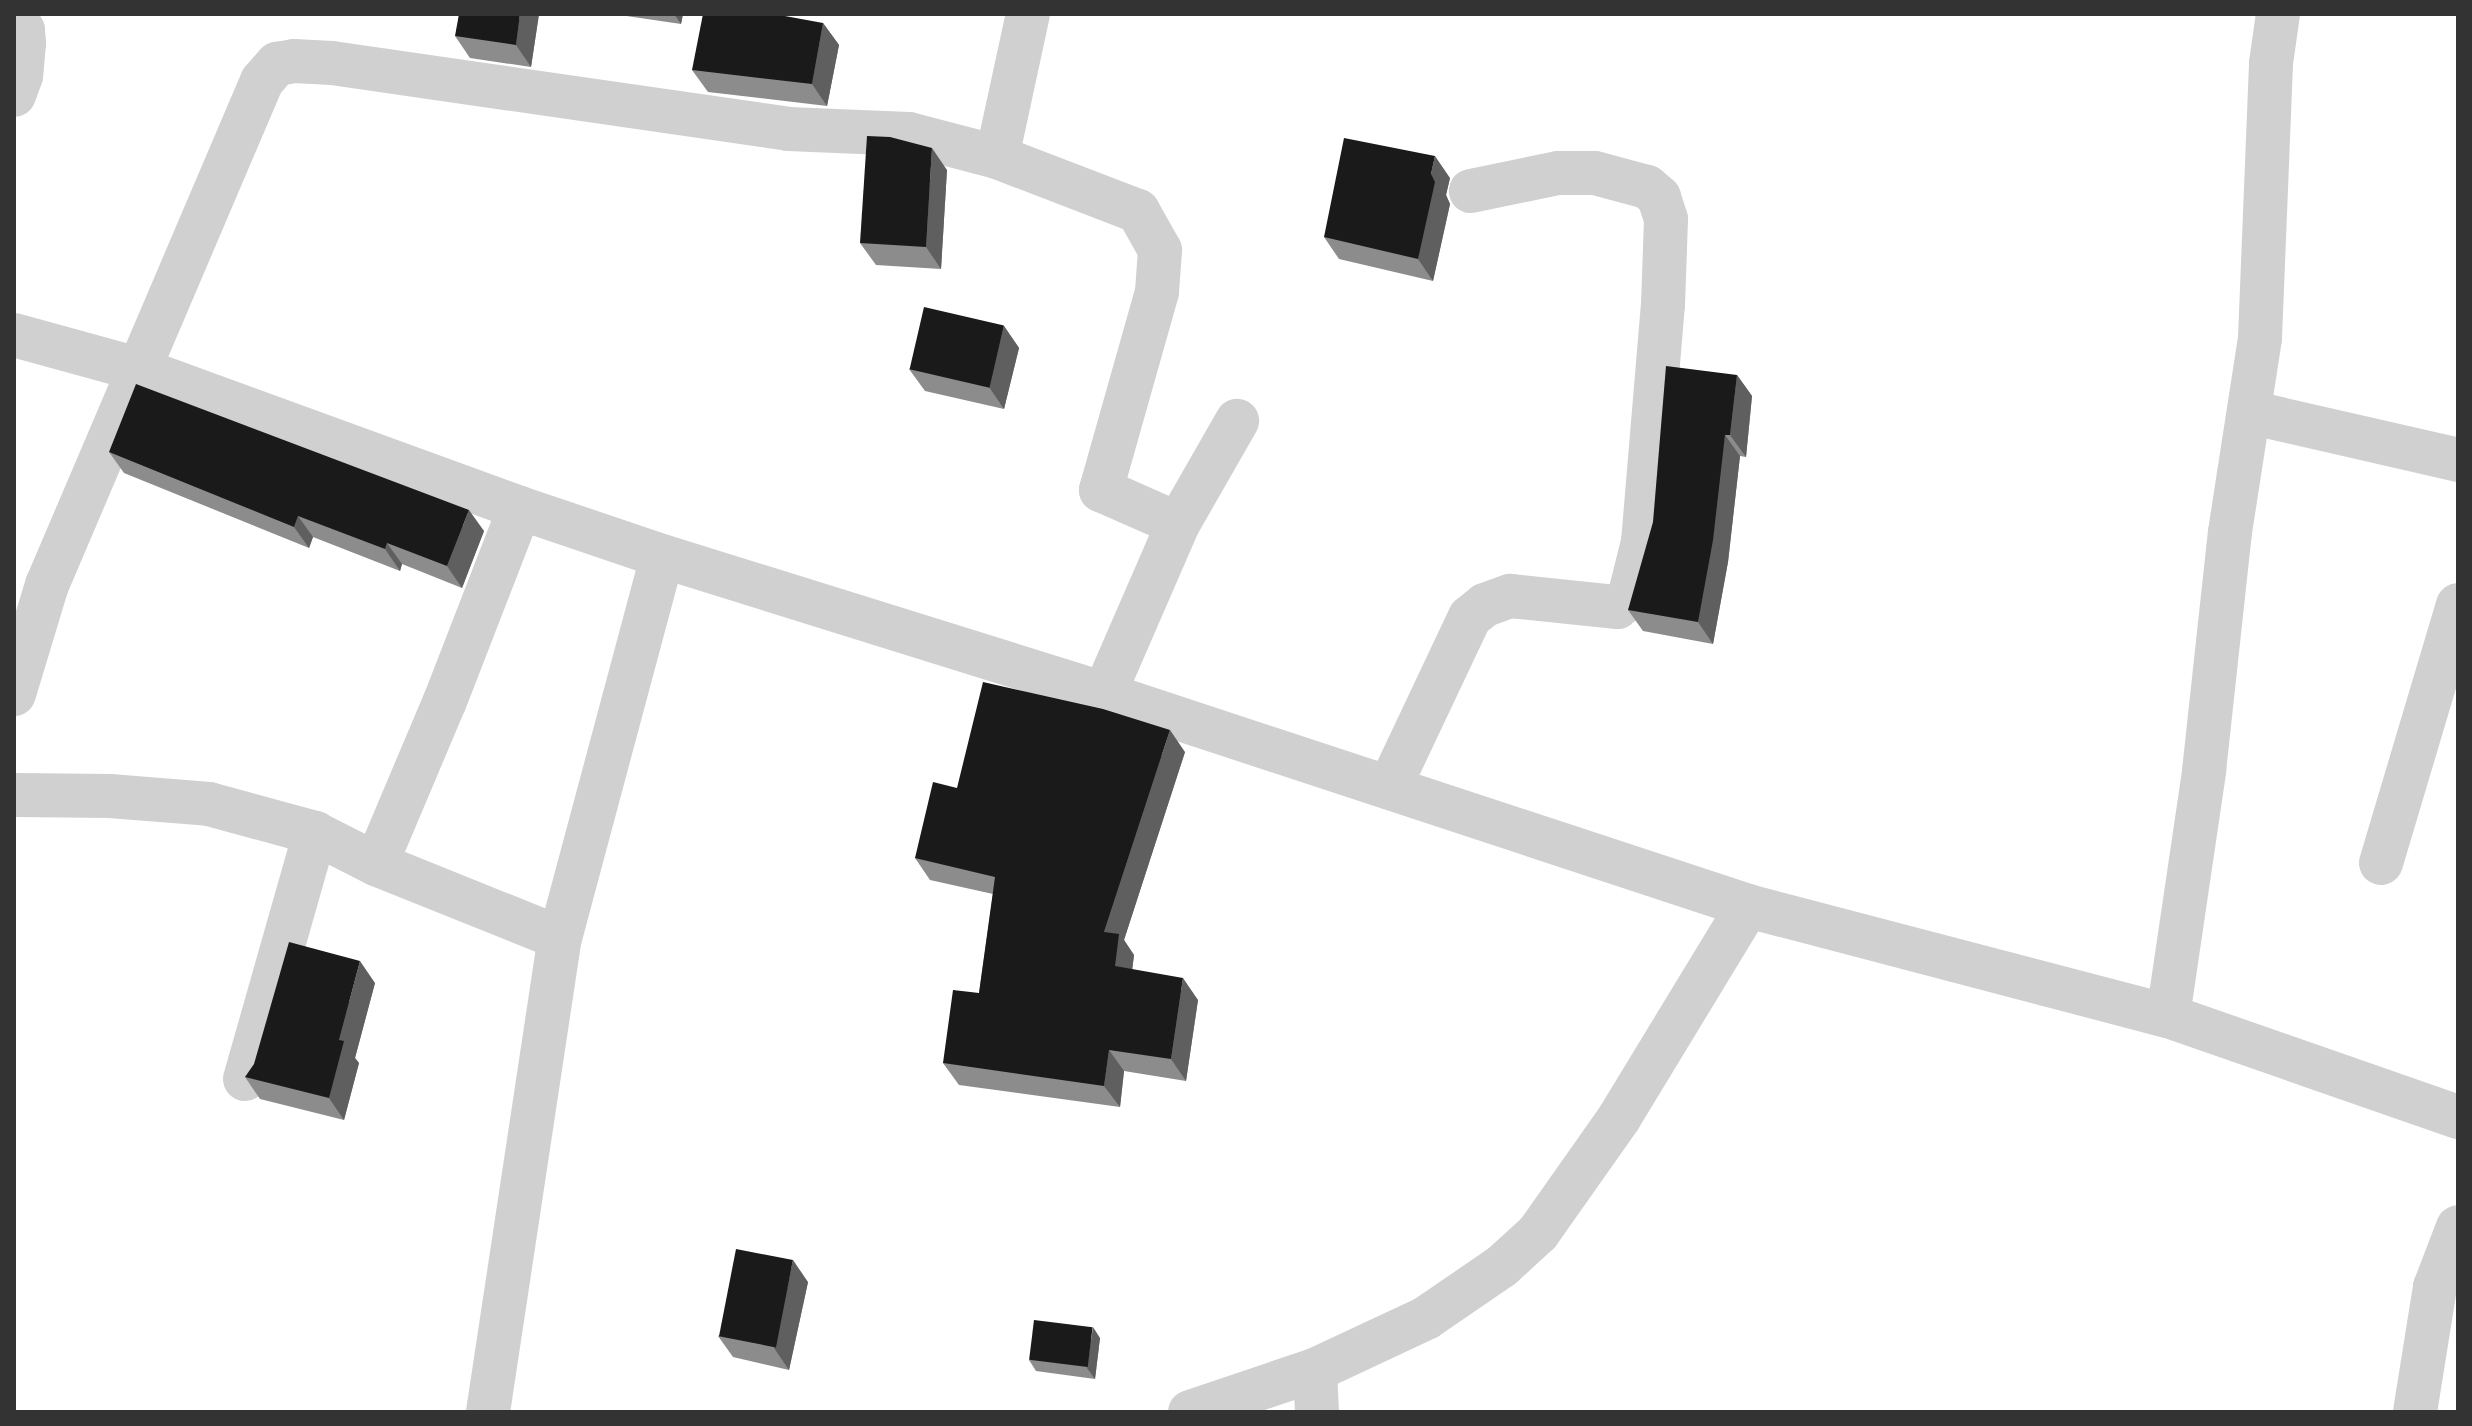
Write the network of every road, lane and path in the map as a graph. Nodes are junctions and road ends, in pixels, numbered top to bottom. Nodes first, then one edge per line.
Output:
1 (1028, 14) edge
2 (2278, 14) edge
3 (14, 22) edge
4 (14, 95) edge
5 (997, 157) junction
6 (1471, 191) dead end
7 (14, 335) edge
8 (141, 370) junction
9 (2249, 412) junction
10 (1237, 421) dead end
11 (2458, 460) edge
12 (520, 508) junction
13 (1178, 524) junction
14 (662, 556) junction
15 (2458, 605) edge
16 (14, 694) edge
17 (1104, 694) junction
18 (1390, 786) junction
19 (14, 795) edge
20 (315, 833) junction
21 (2381, 863) dead end
22 (376, 864) junction
23 (1748, 906) junction
24 (560, 938) junction
25 (2168, 1016) junction
26 (245, 1079) edge
27 (2458, 1117) edge
28 (2458, 1227) edge
29 (1316, 1391) edge
30 (488, 1412) edge
31 (1190, 1412) edge
32 (2415, 1412) edge

1 - 5 street
2 - 9 street
3 - 4 street
5 - 8 street
5 - 13 street
6 - 18 street
7 - 8 street
8 - 12 street
8 - 16 street
9 - 11 street
9 - 25 street
10 - 13 street
12 - 14 street
12 - 22 street
13 - 17 street
14 - 17 street
14 - 24 street
15 - 21 street
17 - 18 street
18 - 23 street
19 - 20 street
20 - 22 street
20 - 26 street
22 - 24 street
23 - 25 street
23 - 29 street
24 - 30 street
25 - 27 street
28 - 32 street
29 - 31 street

